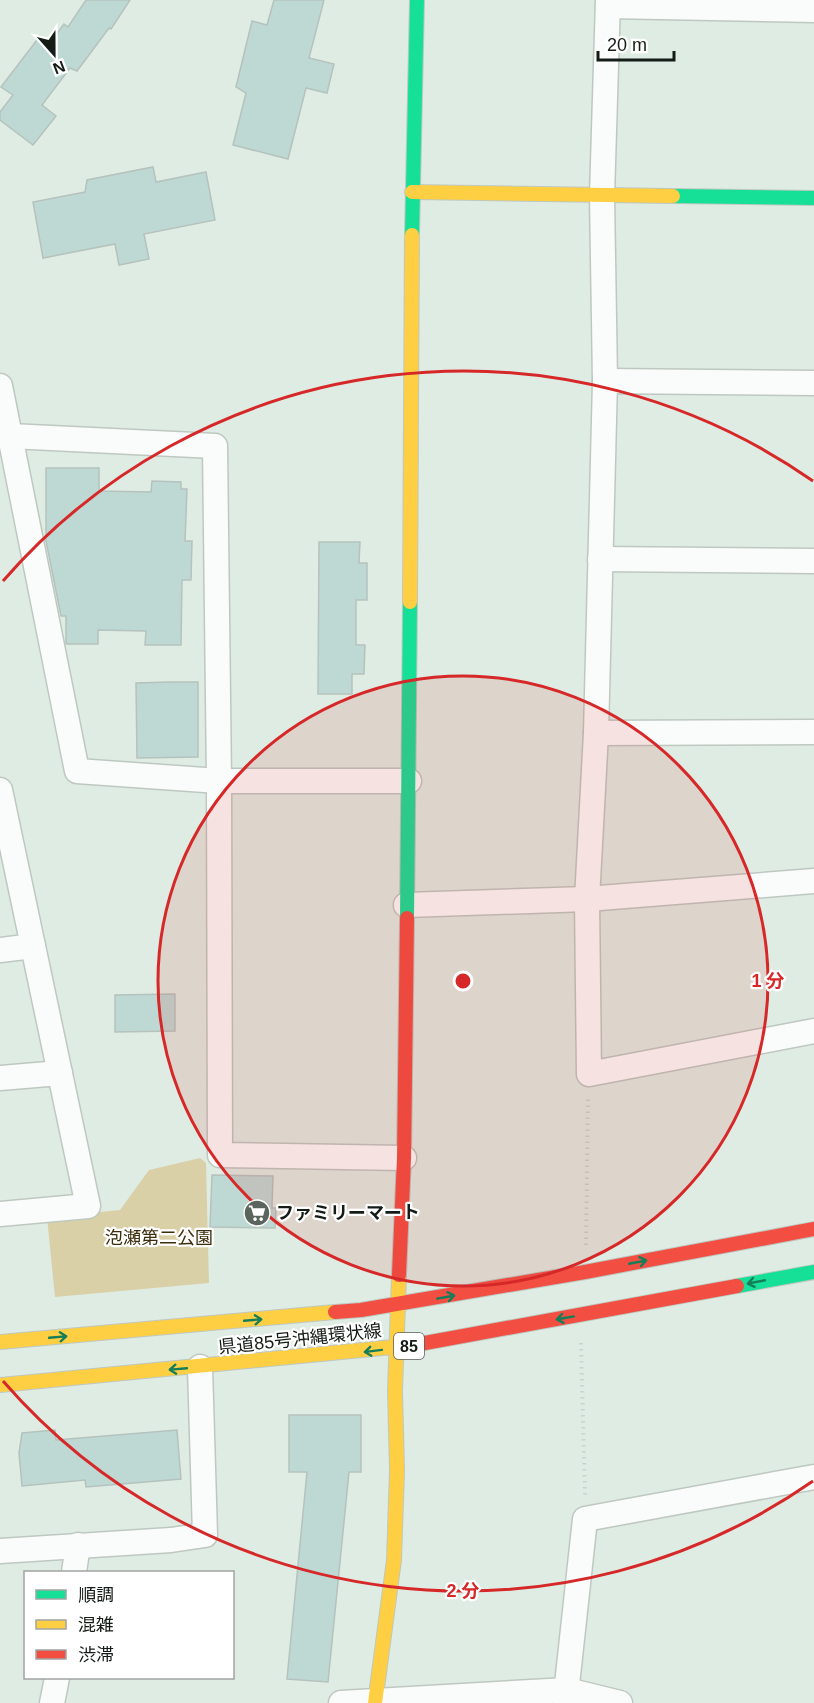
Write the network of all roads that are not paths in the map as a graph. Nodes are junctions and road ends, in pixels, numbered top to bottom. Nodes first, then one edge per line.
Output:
1 (417, 0) edge
2 (608, 3) edge
3 (814, 10) edge
4 (412, 192) junction
5 (603, 196) junction
6 (814, 198) edge
7 (605, 381) junction
8 (814, 383) edge
9 (0, 386) edge
10 (10, 436) junction
11 (600, 559) junction
12 (814, 561) edge
13 (814, 732) edge
14 (596, 733) junction
15 (219, 781) junction
16 (409, 781) junction
17 (0, 790) edge
18 (3, 819) edge
19 (814, 881) edge
20 (587, 899) junction
21 (406, 905) junction
22 (33, 946) junction
23 (0, 950) edge
24 (814, 1031) edge
25 (60, 1073) junction
26 (0, 1078) edge
27 (404, 1158) junction
28 (0, 1215) edge
29 (814, 1229) edge
30 (814, 1272) edge
31 (399, 1305) junction
32 (0, 1342) edge
33 (396, 1348) junction
34 (200, 1367) junction
35 (0, 1385) edge
36 (814, 1477) edge
37 (78, 1545) junction
38 (0, 1551) edge
39 (74, 1571) edge
40 (57, 1679) edge
41 (566, 1697) edge
42 (376, 1702) edge
43 (52, 1703) edge
44 (341, 1703) edge
45 (620, 1703) edge

1 - 4 street
2 - 3 street
2 - 5 street
4 - 5 street
4 - 16 street
5 - 6 street
5 - 7 street
7 - 8 street
7 - 11 street
9 - 10 street
10 - 15 street
10 - 15 street
11 - 12 street
11 - 14 street
13 - 14 street
14 - 20 street
15 - 16 street
15 - 27 street
16 - 21 street
17 - 18 street
18 - 22 street
19 - 20 street
20 - 21 street
20 - 24 street
21 - 27 street
22 - 23 street
22 - 25 street
25 - 26 street
25 - 28 street
27 - 31 street
31 -> 29 street, 県道85号沖縄環状線
30 -> 33 street, 県道85号沖縄環状線 / 85
32 -> 31 street, 県道85号沖縄環状線
31 - 33 street
33 -> 34 street, 県道85号沖縄環状線 / 85
33 - 42 street
34 -> 35 street, 県道85号沖縄環状線 / 85
34 - 37 street
36 - 41 street
37 - 38 street
37 - 39 street
40 - 43 street
41 - 42 street
41 - 45 street
42 - 44 street

